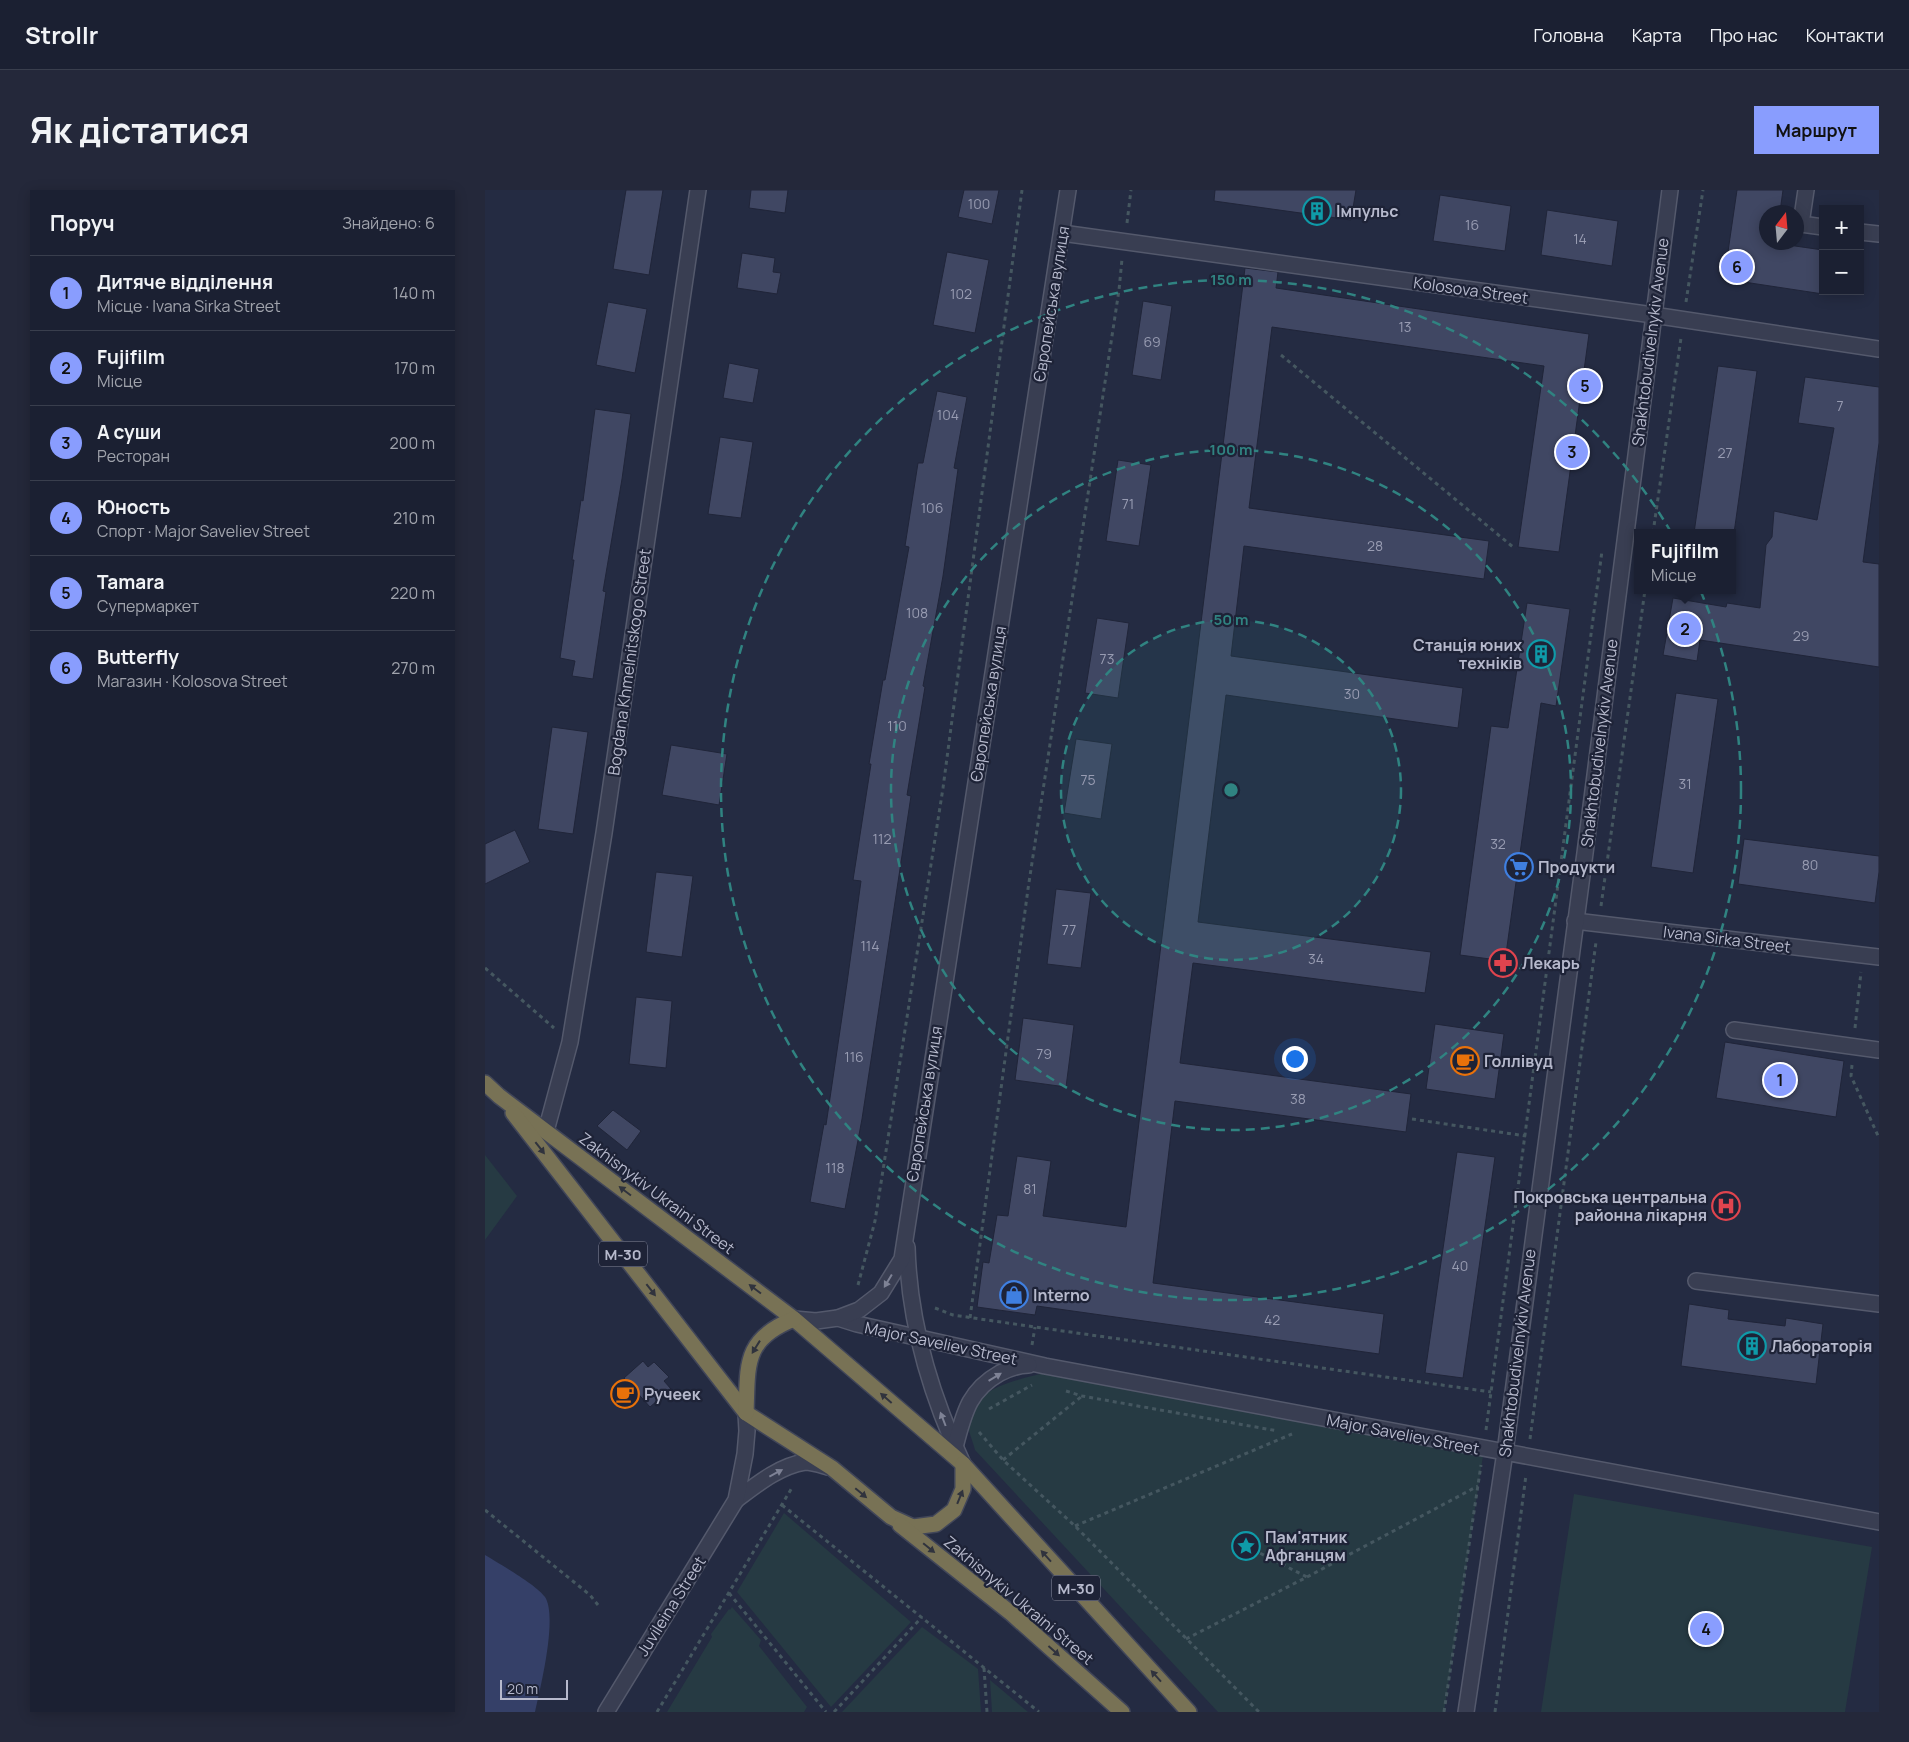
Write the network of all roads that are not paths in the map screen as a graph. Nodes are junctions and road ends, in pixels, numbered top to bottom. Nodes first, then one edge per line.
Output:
1 (698, 190) edge
2 (1068, 190) edge
3 (1670, 190) edge
4 (1806, 190) edge
5 (1819, 226) edge
6 (1864, 232) edge
7 (1062, 233) junction
8 (1879, 234) edge
9 (1653, 315) junction
10 (1879, 349) edge
11 (1575, 921) junction
12 (1879, 956) edge
13 (1734, 1030) dead end
14 (1879, 1050) edge
15 (485, 1083) edge
16 (499, 1096) junction
17 (546, 1131) junction
18 (907, 1218) junction
19 (1696, 1281) dead end
20 (1879, 1304) edge
21 (838, 1318) junction
22 (794, 1319) junction
23 (918, 1338) junction
24 (1045, 1366) junction
25 (746, 1413) junction
26 (955, 1447) junction
27 (1505, 1452) junction
28 (963, 1464) junction
29 (832, 1468) junction
30 (736, 1500) junction
31 (891, 1517) junction
32 (1879, 1522) edge
33 (606, 1712) edge
34 (1122, 1712) edge
35 (1189, 1712) edge
36 (1466, 1712) edge

1 - 17 street, Bogdana Khmelnitskogo Street
2 - 7 street, Європейська вулиця
3 - 9 street, Shakhtobudivelnykiv Avenue
4 - 5 street
6 - 8 street
7 - 9 street, Kolosova Street
7 - 18 street, Європейська вулиця
9 - 10 street, Kolosova Street
9 - 11 street, Shakhtobudivelnykiv Avenue
11 - 12 street, Ivana Sirka Street
11 - 27 street, Shakhtobudivelnykiv Avenue
13 - 14 street
15 - 16 highway, Zakhisnykiv Ukraini Street / М-30
16 - 17 highway, Zakhisnykiv Ukraini Street / М-30
16 -> 25 highway, Zakhisnykiv Ukraini Street / М-30
22 -> 17 highway, Zakhisnykiv Ukraini Street / М-30
18 -> 21 street, Європейська вулиця
18 - 23 street, Європейська вулиця
19 - 20 street
21 - 22 street, Європейська вулиця
21 - 23 street, Major Saveliev Street
22 -> 25 highway
28 -> 22 highway, М-30
23 - 24 street, Major Saveliev Street
26 -> 23 street, Європейська вулиця
26 -> 24 street, Major Saveliev Street
24 - 27 street, Major Saveliev Street
25 - 29 highway, М-30
25 - 30 street, Juvileina Street
26 - 28 street, Європейська вулиця
27 - 32 street, Major Saveliev Street
27 - 36 street, Shakhtobudivelnykiv Avenue
31 -> 28 highway
35 -> 28 highway, М-30
30 -> 29 street, Juvileina Street
29 -> 31 highway, М-30
30 - 33 street, Juvileina Street
31 -> 34 highway, Zakhisnykiv Ukraini Street / М-30

